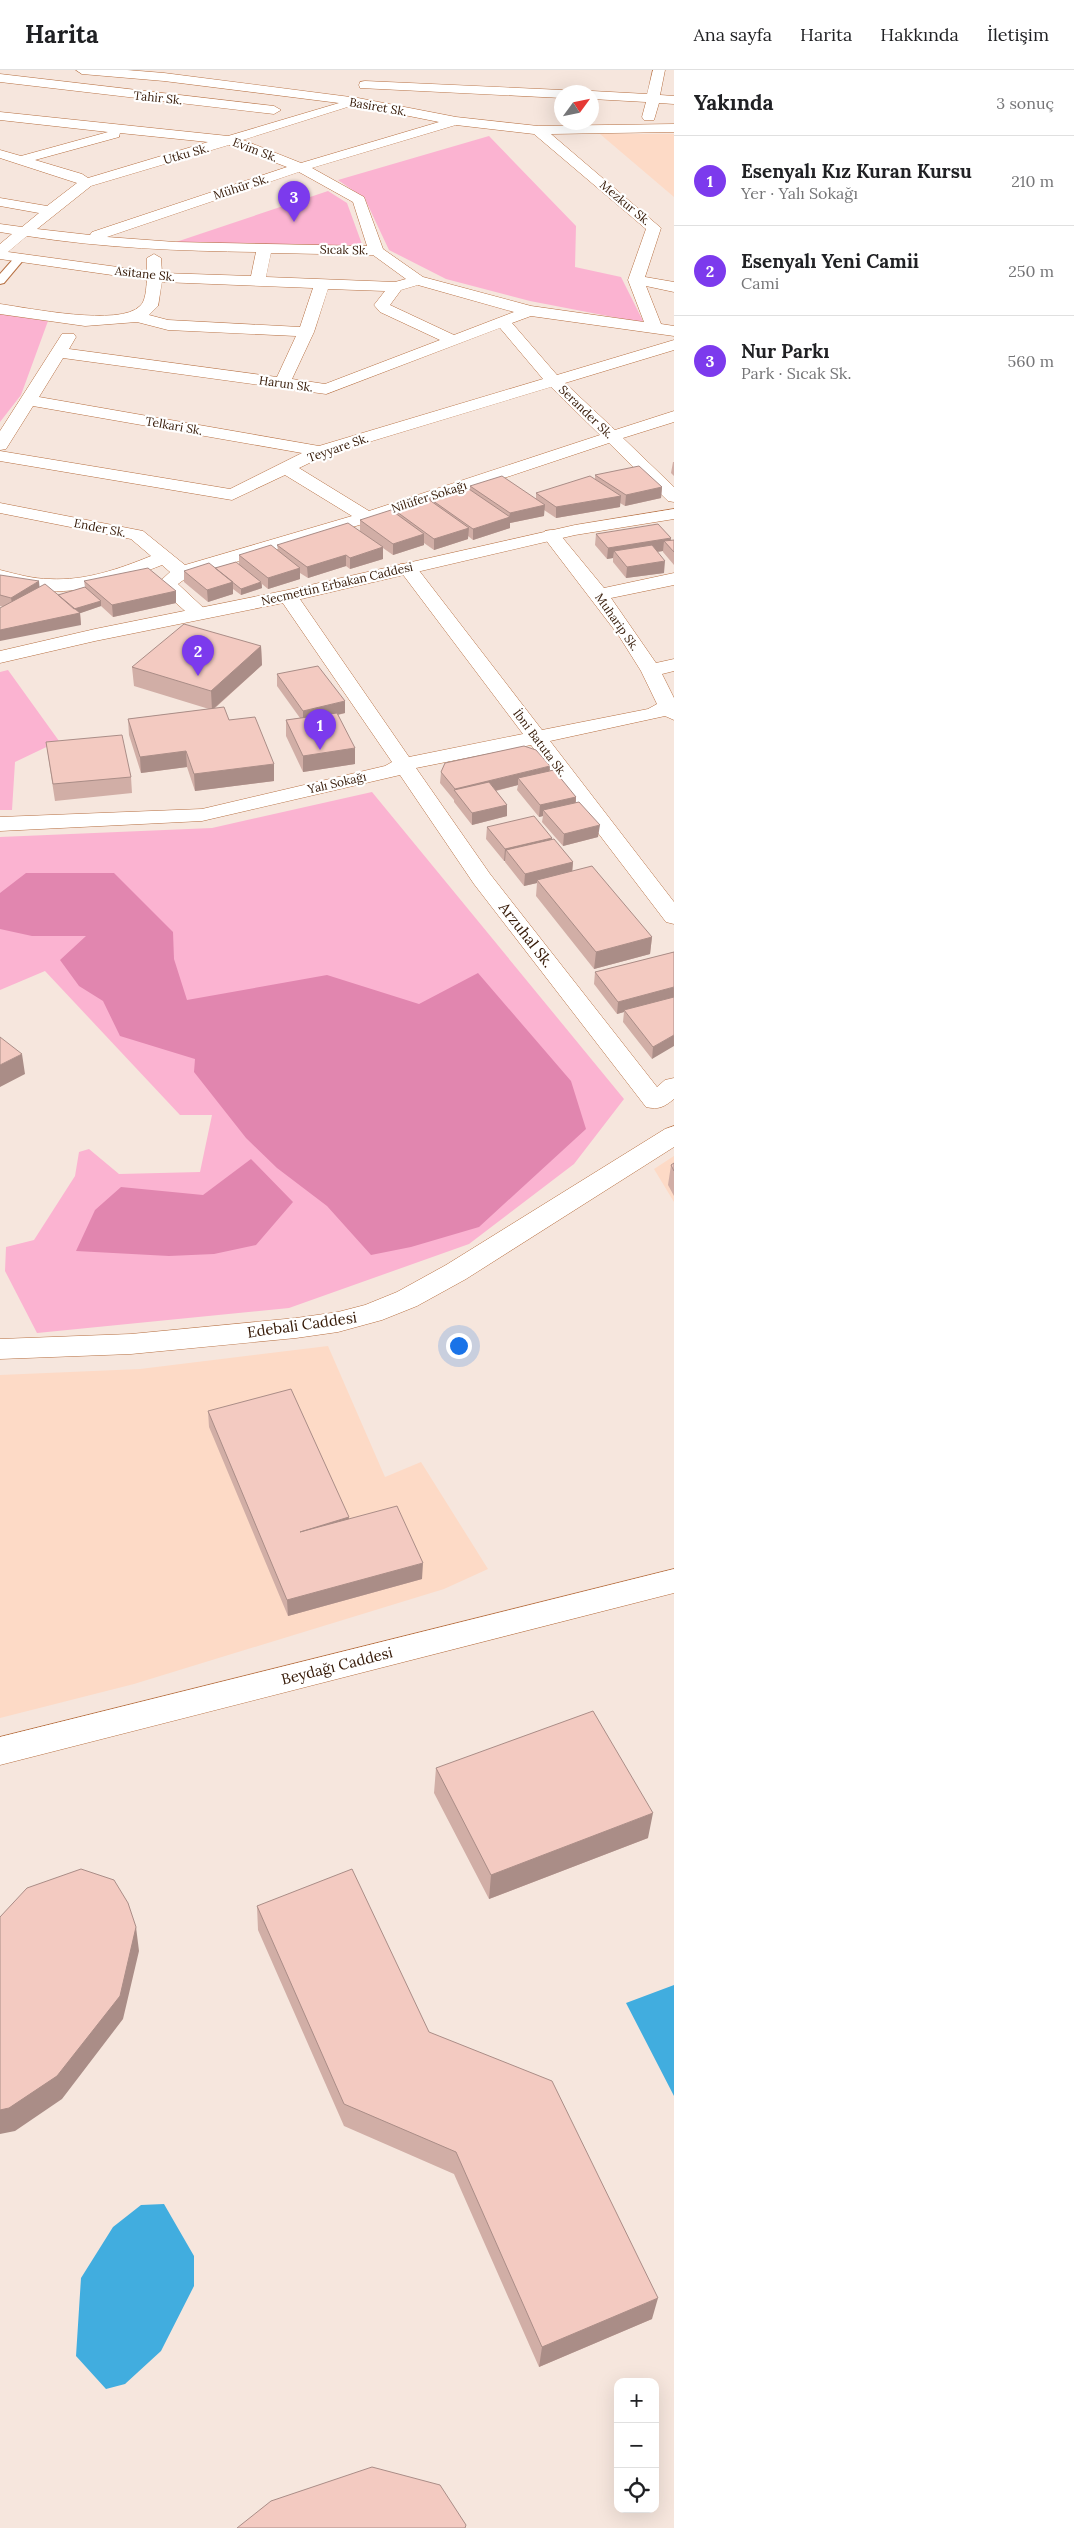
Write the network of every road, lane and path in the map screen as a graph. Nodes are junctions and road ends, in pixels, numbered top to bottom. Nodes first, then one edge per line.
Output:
1 (82, 70) edge
2 (366, 70) edge
3 (642, 71) edge
4 (659, 71) edge
5 (674, 73) edge
6 (167, 74) edge
7 (526, 77) dead end
8 (0, 78) edge
9 (365, 85) junction
10 (554, 95) edge
11 (599, 95) edge
12 (525, 97) junction
13 (652, 98) junction
14 (674, 100) edge
15 (358, 102) junction
16 (316, 115) junction
17 (0, 116) edge
18 (456, 121) junction
19 (530, 126) junction
20 (647, 128) junction
21 (674, 128) edge
22 (130, 129) junction
23 (233, 141) junction
24 (0, 154) edge
25 (21, 160) junction
26 (301, 168) junction
27 (86, 183) junction
28 (0, 202) edge
29 (49, 211) junction
30 (649, 224) junction
31 (666, 225) dead end
32 (0, 228) edge
33 (23, 232) junction
34 (84, 239) junction
35 (154, 244) junction
36 (265, 248) junction
37 (376, 251) junction
38 (0, 253) edge
39 (20, 258) junction
40 (155, 276) junction
41 (418, 280) junction
42 (636, 280) junction
43 (0, 281) edge
44 (257, 281) junction
45 (322, 284) junction
46 (396, 287) junction
47 (674, 287) edge
48 (0, 309) edge
49 (530, 311) junction
50 (137, 317) junction
51 (85, 321) junction
52 (503, 322) junction
53 (654, 328) junction
54 (306, 332) junction
55 (674, 332) edge
56 (455, 341) junction
57 (674, 345) edge
58 (58, 352) junction
59 (554, 382) junction
60 (282, 383) junction
61 (28, 400) junction
62 (674, 416) edge
63 (612, 436) junction
64 (0, 445) edge
65 (320, 451) junction
66 (0, 456) edge
67 (286, 468) junction
68 (674, 498) edge
69 (0, 508) edge
70 (674, 514) edge
71 (367, 517) junction
72 (551, 535) junction
73 (165, 557) junction
74 (407, 568) junction
75 (182, 572) junction
76 (0, 576) edge
77 (674, 579) edge
78 (599, 595) junction
79 (288, 596) junction
80 (200, 614) junction
81 (0, 657) edge
82 (674, 666) edge
83 (651, 670) junction
84 (671, 710) edge
85 (537, 738) junction
86 (404, 764) junction
87 (0, 824) edge
88 (674, 917) edge
89 (665, 1093) edge
90 (674, 1135) edge
91 (0, 1349) edge
92 (674, 1581) edge
93 (0, 1751) edge

1 - 6 street, Basiret Sk.
2 - 9 street
3 - 4 street
4 - 5 street
4 - 13 street
6 - 15 street, Basiret Sk.
7 - 12 street
8 - 16 street, Tahir Sk.
9 - 12 street
9 - 15 street
10 - 12 street
11 - 13 street
13 - 14 street
13 - 20 street
15 - 16 street, Utku Sk.
15 - 18 street, Basiret Sk.
16 - 23 street, Utku Sk.
17 - 22 street, Evim Sk.
18 - 19 street, Basiret Sk.
18 - 26 street, Mühür Sk.
19 - 20 street, Basiret Sk.
19 - 30 street, Mezkur Sk.
20 - 21 street, Basiret Sk.
22 - 23 street, Evim Sk.
22 - 25 street
23 - 26 street, Evim Sk.
23 - 27 street, Utku Sk.
24 - 25 street
25 - 27 street
26 - 34 street, Mühür Sk.
26 - 37 street, Evim Sk.
27 - 29 street, Utku Sk.
28 - 29 street
29 - 33 street, Utku Sk.
30 - 31 street
30 - 42 street, Mezkur Sk.
32 - 33 street, Sıcak Sk.
33 - 34 street, Sıcak Sk.
33 - 38 street, Utku Sk.
34 - 35 street, Sıcak Sk.
35 - 36 street, Sıcak Sk.
35 - 40 street
36 - 37 street, Sıcak Sk.
36 - 44 street
37 - 41 street, Sıcak Sk.
38 - 39 street, Asitane Sk.
39 - 40 street, Asitane Sk.
39 - 43 lane
40 - 44 street, Asitane Sk.
40 - 50 street
41 - 46 street, Asitane Sk.
41 - 49 street, Sıcak Sk.
42 - 47 street
42 - 53 street
44 - 45 street, Asitane Sk.
45 - 46 street, Asitane Sk.
45 - 54 street
46 - 56 street
48 - 51 street
49 - 52 street, Harun Sk.
49 - 53 street, Sıcak Sk.
50 - 51 street
50 - 54 street
51 - 58 street
52 - 56 street, Harun Sk.
52 - 59 street, Serander Sk.
53 - 55 street, Sıcak Sk.
54 - 60 street
56 - 60 street, Harun Sk.
57 - 59 street, Teyyare Sk.
58 - 60 street, Harun Sk.
58 - 61 street
59 - 63 street, Serander Sk.
59 - 65 street, Teyyare Sk.
61 - 64 street
61 - 65 street, Telkari Sk.
62 - 63 street, Nilüfer Sokağı
63 - 68 street, Serander Sk.
63 - 71 street, Nilüfer Sokağı
65 - 67 street, Teyyare Sk.
66 - 67 street, Teyyare Sk.
67 - 71 street
69 - 73 street, Ender Sk.
70 - 72 street, Necmettin Erbakan Caddesi
71 - 75 street, Nilüfer Sokağı
72 - 74 street, Necmettin Erbakan Caddesi
72 - 78 street, Muharip Sk.
73 - 75 street, Ender Sk.
73 - 76 street
74 - 79 street, Necmettin Erbakan Caddesi
74 - 85 street, İbni Batuta Sk.
75 - 80 street
77 - 78 street
78 - 83 street, Muharip Sk.
79 - 80 street, Necmettin Erbakan Caddesi
79 - 86 street, Arzuhal Sk.
80 - 81 street, Necmettin Erbakan Caddesi
82 - 83 street
83 - 84 street, Muharip Sk.
84 - 85 street, Yalı Sokağı
85 - 86 street, Yalı Sokağı
85 - 88 street, İbni Batuta Sk.
86 - 87 street, Yalı Sokağı
86 - 89 street, Arzuhal Sk.
90 - 91 street, Edebali Caddesi
92 - 93 street, Beydağı Caddesi

